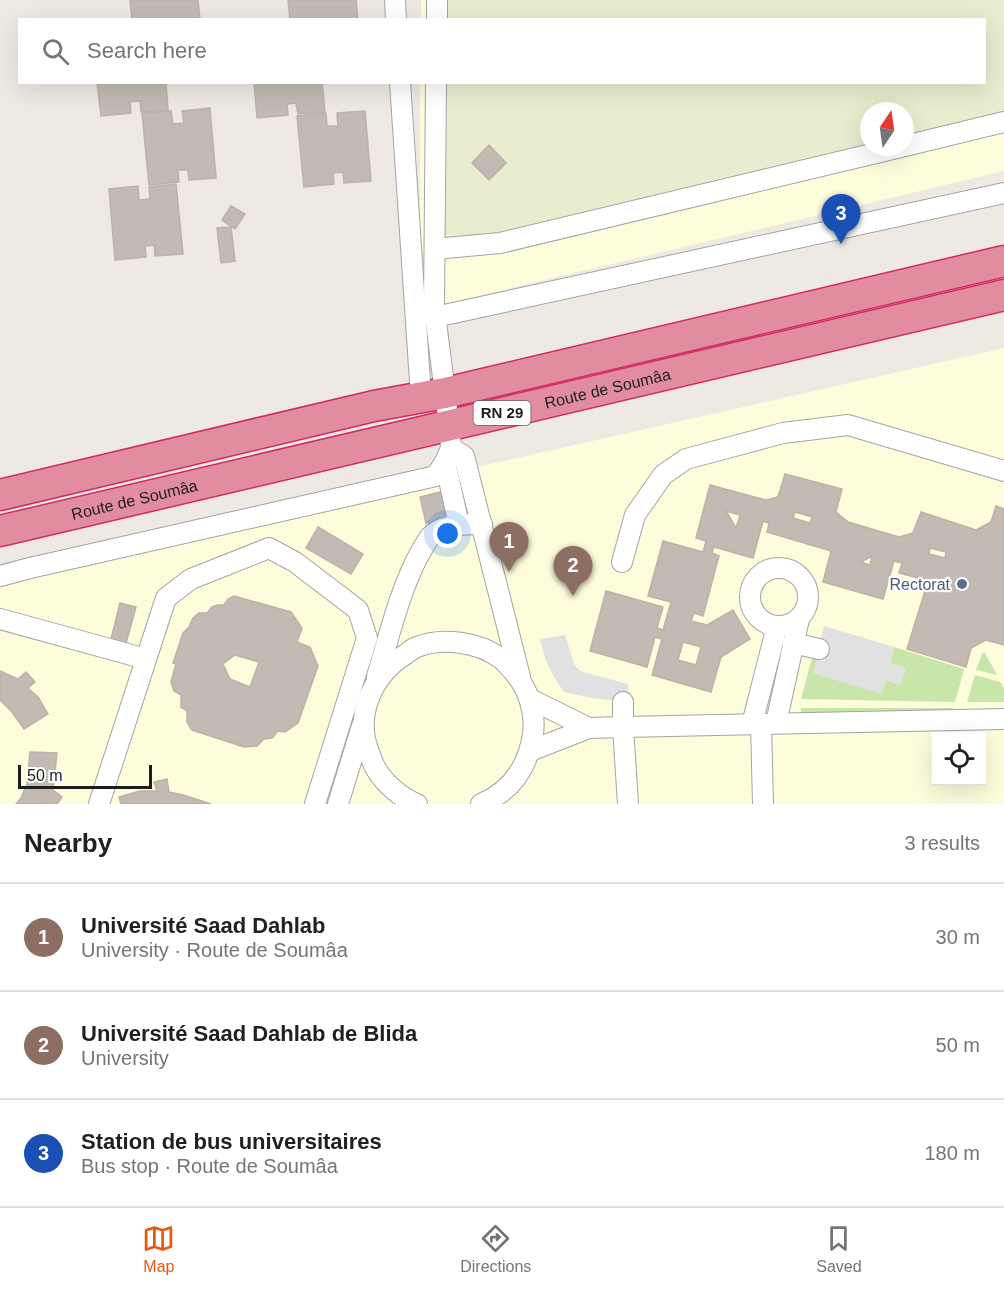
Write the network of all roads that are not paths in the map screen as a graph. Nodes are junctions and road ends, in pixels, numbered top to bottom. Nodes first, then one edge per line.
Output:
1 (395, 0) edge
2 (437, 0) edge
3 (396, 18) edge
4 (437, 18) edge
5 (400, 84) edge
6 (436, 84) edge
7 (1004, 122) edge
8 (914, 144) edge
9 (865, 156) edge
10 (1004, 193) edge
11 (435, 249) junction
12 (1004, 261) edge
13 (1004, 295) edge
14 (435, 317) junction
15 (433, 395) junction
16 (448, 445) junction
17 (1004, 471) edge
18 (0, 495) edge
19 (459, 525) junction
20 (482, 525) junction
21 (0, 531) edge
22 (622, 562) dead end
23 (0, 576) edge
24 (0, 619) edge
25 (799, 619) junction
26 (777, 626) junction
27 (793, 643) junction
28 (819, 649) dead end
29 (146, 659) junction
30 (520, 680) junction
31 (375, 684) junction
32 (530, 699) junction
33 (623, 702) dead end
34 (364, 718) junction
35 (1004, 719) edge
36 (763, 724) junction
37 (623, 727) junction
38 (589, 728) junction
39 (530, 751) junction
40 (99, 804) edge
41 (315, 804) edge
42 (338, 804) edge
43 (417, 804) edge
44 (481, 804) edge
45 (628, 804) edge
46 (763, 804) edge

1 - 3 street
2 - 4 street
5 - 15 street
6 - 11 street
7 - 8 street
9 - 11 street
10 - 14 street
11 - 14 street
12 - 15 highway, Route de Soumâa / RN 29
13 - 16 highway, Route de Soumâa / RN 29
14 - 15 street
15 - 16 street
15 - 18 highway, Route de Soumâa / RN 29
16 - 19 street
16 - 20 street
16 - 21 highway, Route de Soumâa / RN 29
16 - 23 street
17 - 22 street
19 - 20 street
19 - 31 street
20 - 30 street
24 - 29 street
25 - 26 street
25 - 26 street
25 - 27 street
26 - 36 street
27 - 28 street
27 - 36 street
29 - 40 street
29 - 41 street
30 - 31 street
30 - 32 street
31 - 34 street
32 - 38 street
32 - 39 street
33 - 37 street
34 - 42 street
34 - 43 street
35 - 36 street
36 - 37 street
36 - 46 street
37 - 38 street
37 - 45 street
38 - 39 street
39 - 44 street

